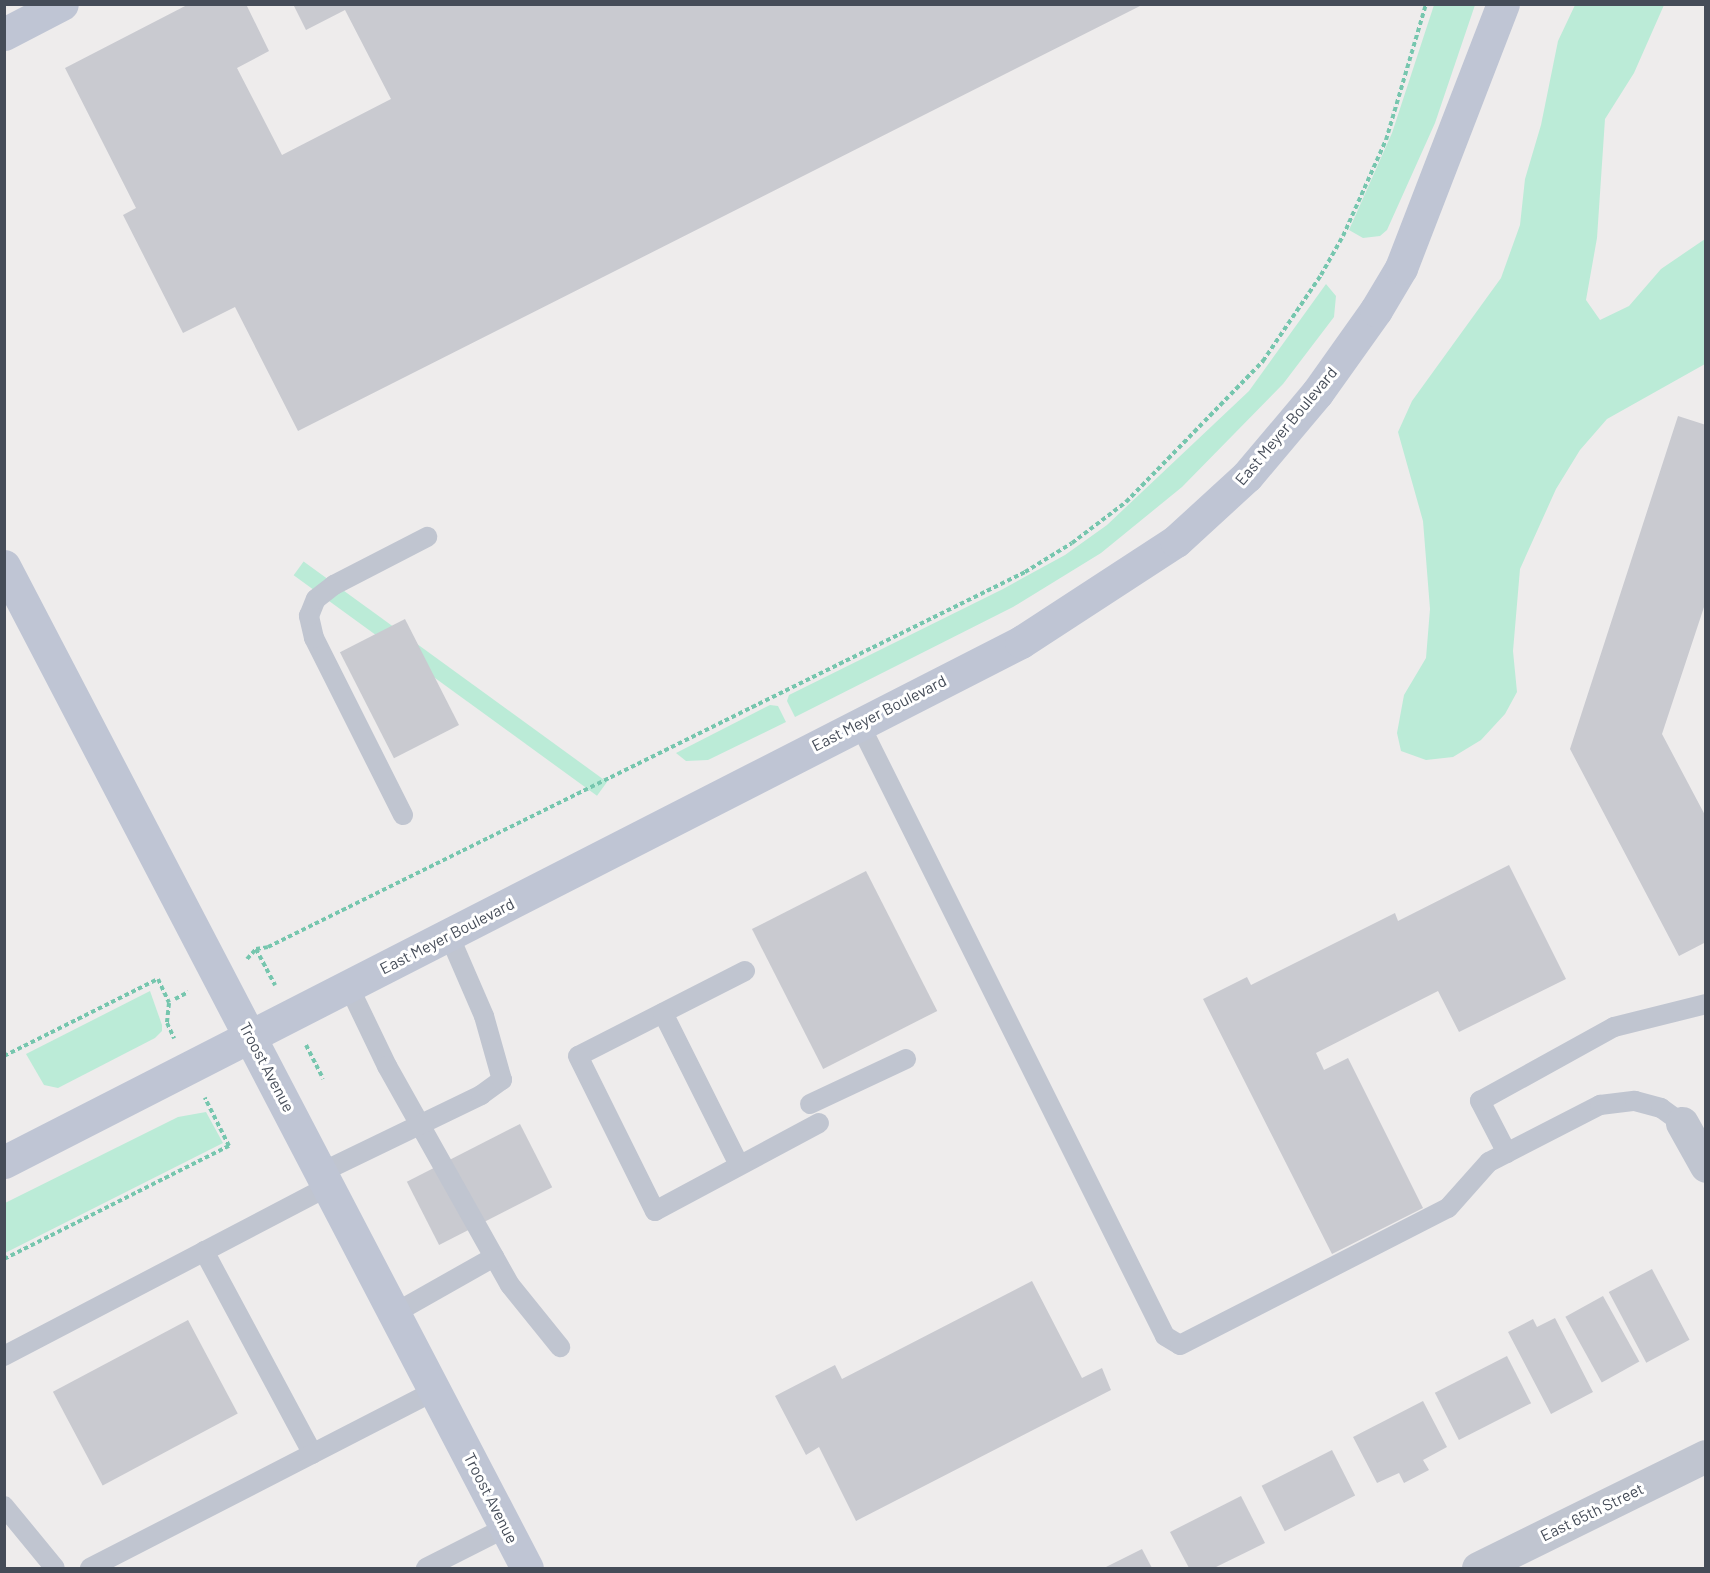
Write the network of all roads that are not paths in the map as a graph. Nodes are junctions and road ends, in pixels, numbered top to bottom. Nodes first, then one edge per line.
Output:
1 (62, 4) edge
2 (1503, 4) edge
3 (4, 34) edge
4 (427, 537) dead end
5 (4, 566) edge
6 (859, 723) junction
7 (403, 816) dead end
8 (449, 935) junction
9 (745, 971) dead end
10 (349, 987) junction
11 (1706, 1004) edge
12 (663, 1013) junction
13 (252, 1037) junction
14 (906, 1059) dead end
15 (810, 1104) dead end
16 (819, 1123) dead end
17 (1682, 1123) joint
18 (420, 1124) junction
19 (1507, 1153) junction
20 (4, 1162) edge
21 (739, 1165) junction
22 (1706, 1166) edge
23 (326, 1179) junction
24 (204, 1251) junction
25 (494, 1257) junction
26 (395, 1313) junction
27 (560, 1347) dead end
28 (4, 1356) edge
29 (436, 1390) junction
30 (313, 1454) junction
31 (1706, 1456) edge
32 (4, 1506) edge
33 (505, 1528) junction
34 (55, 1569) edge
35 (90, 1569) edge
36 (426, 1569) edge
37 (527, 1569) edge
38 (1478, 1569) edge

1 - 3 main road
2 - 6 main road, East Meyer Boulevard
4 - 7 lane
5 - 13 main road, Troost Avenue
6 - 8 main road, East Meyer Boulevard
6 - 19 lane
8 - 10 main road, East Meyer Boulevard
8 - 18 lane
9 - 12 lane
10 - 13 main road, East Meyer Boulevard
10 - 18 lane
11 - 19 lane
12 - 21 lane
12 - 21 lane
13 - 20 main road, East Meyer Boulevard
13 - 23 main road, Troost Avenue
14 - 15 lane
16 - 21 lane
17 - 19 lane
17 - 22 street
18 - 23 lane
18 - 25 lane
23 - 24 lane
23 - 26 main road, Troost Avenue
24 - 28 lane
24 - 30 lane
25 - 26 lane
25 - 27 lane
26 - 29 main road, Troost Avenue
29 - 30 lane
29 - 33 main road, Troost Avenue
30 - 35 lane
31 - 38 street, East 65th Street
32 - 34 lane
33 - 36 lane
33 - 37 main road, Troost Avenue

